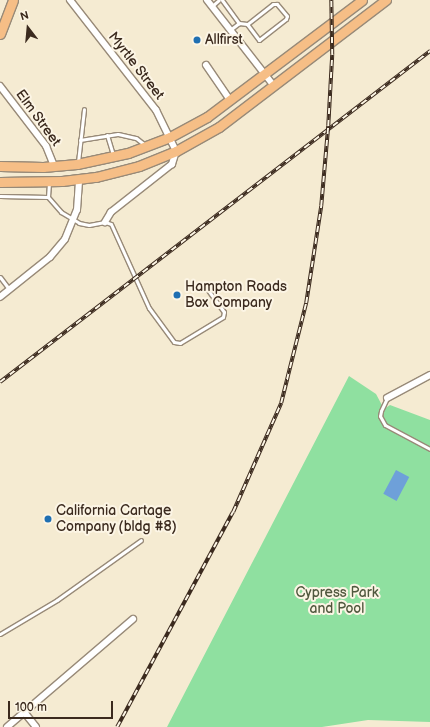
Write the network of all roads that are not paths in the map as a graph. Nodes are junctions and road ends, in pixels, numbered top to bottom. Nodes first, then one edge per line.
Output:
1 (13, 0) edge
2 (70, 0) edge
3 (207, 0) edge
4 (220, 0) edge
5 (362, 0) edge
6 (386, 0) edge
7 (212, 6) junction
8 (239, 23) junction
9 (247, 24) junction
10 (230, 30) junction
11 (0, 34) edge
12 (206, 65) dead end
13 (265, 74) junction
14 (0, 86) edge
15 (274, 86) junction
16 (230, 100) junction
17 (84, 109) dead end
18 (107, 135) junction
19 (170, 137) junction
20 (80, 140) junction
21 (148, 146) junction
22 (176, 151) junction
23 (114, 156) junction
24 (78, 164) junction
25 (0, 166) edge
26 (54, 166) junction
27 (79, 179) junction
28 (0, 182) edge
29 (49, 182) junction
30 (0, 196) edge
31 (48, 197) junction
32 (74, 221) junction
33 (105, 222) junction
34 (0, 277) edge
35 (9, 289) junction
36 (207, 289) dead end
37 (0, 296) edge
38 (430, 375) edge
39 (388, 398) joint
40 (430, 449) edge
41 (141, 540) dead end
42 (134, 619) dead end
43 (0, 634) edge
44 (24, 712) junction
45 (8, 727) edge
46 (36, 727) edge

1 - 11 main road
2 - 19 street, Myrtle Street
3 - 7 street
4 - 7 lane
4 - 8 lane
5 - 13 main road
6 - 15 main road
7 - 10 street
8 - 9 lane
8 - 10 lane
9 - 9 lane
10 - 13 street
12 - 16 street
13 - 15 street
13 - 16 main road
14 - 26 street, Elm Street
15 - 22 main road
16 - 19 main road
17 - 20 lane
18 - 20 lane
18 - 21 lane
18 - 23 lane
19 - 21 main road
19 - 22 street, Myrtle Street
20 - 24 lane
21 - 23 main road
22 - 27 main road
22 - 33 street
23 - 24 main road
24 - 26 main road
25 - 26 main road
27 - 29 main road
27 - 32 street
28 - 29 main road
29 - 31 lane
30 - 31 lane
31 - 32 lane
32 - 33 lane
32 - 35 street
33 - 36 lane
34 - 35 lane
35 - 37 street
38 - 39 street
39 - 40 lane
41 - 43 lane
42 - 44 street
44 - 45 street
44 - 46 street

